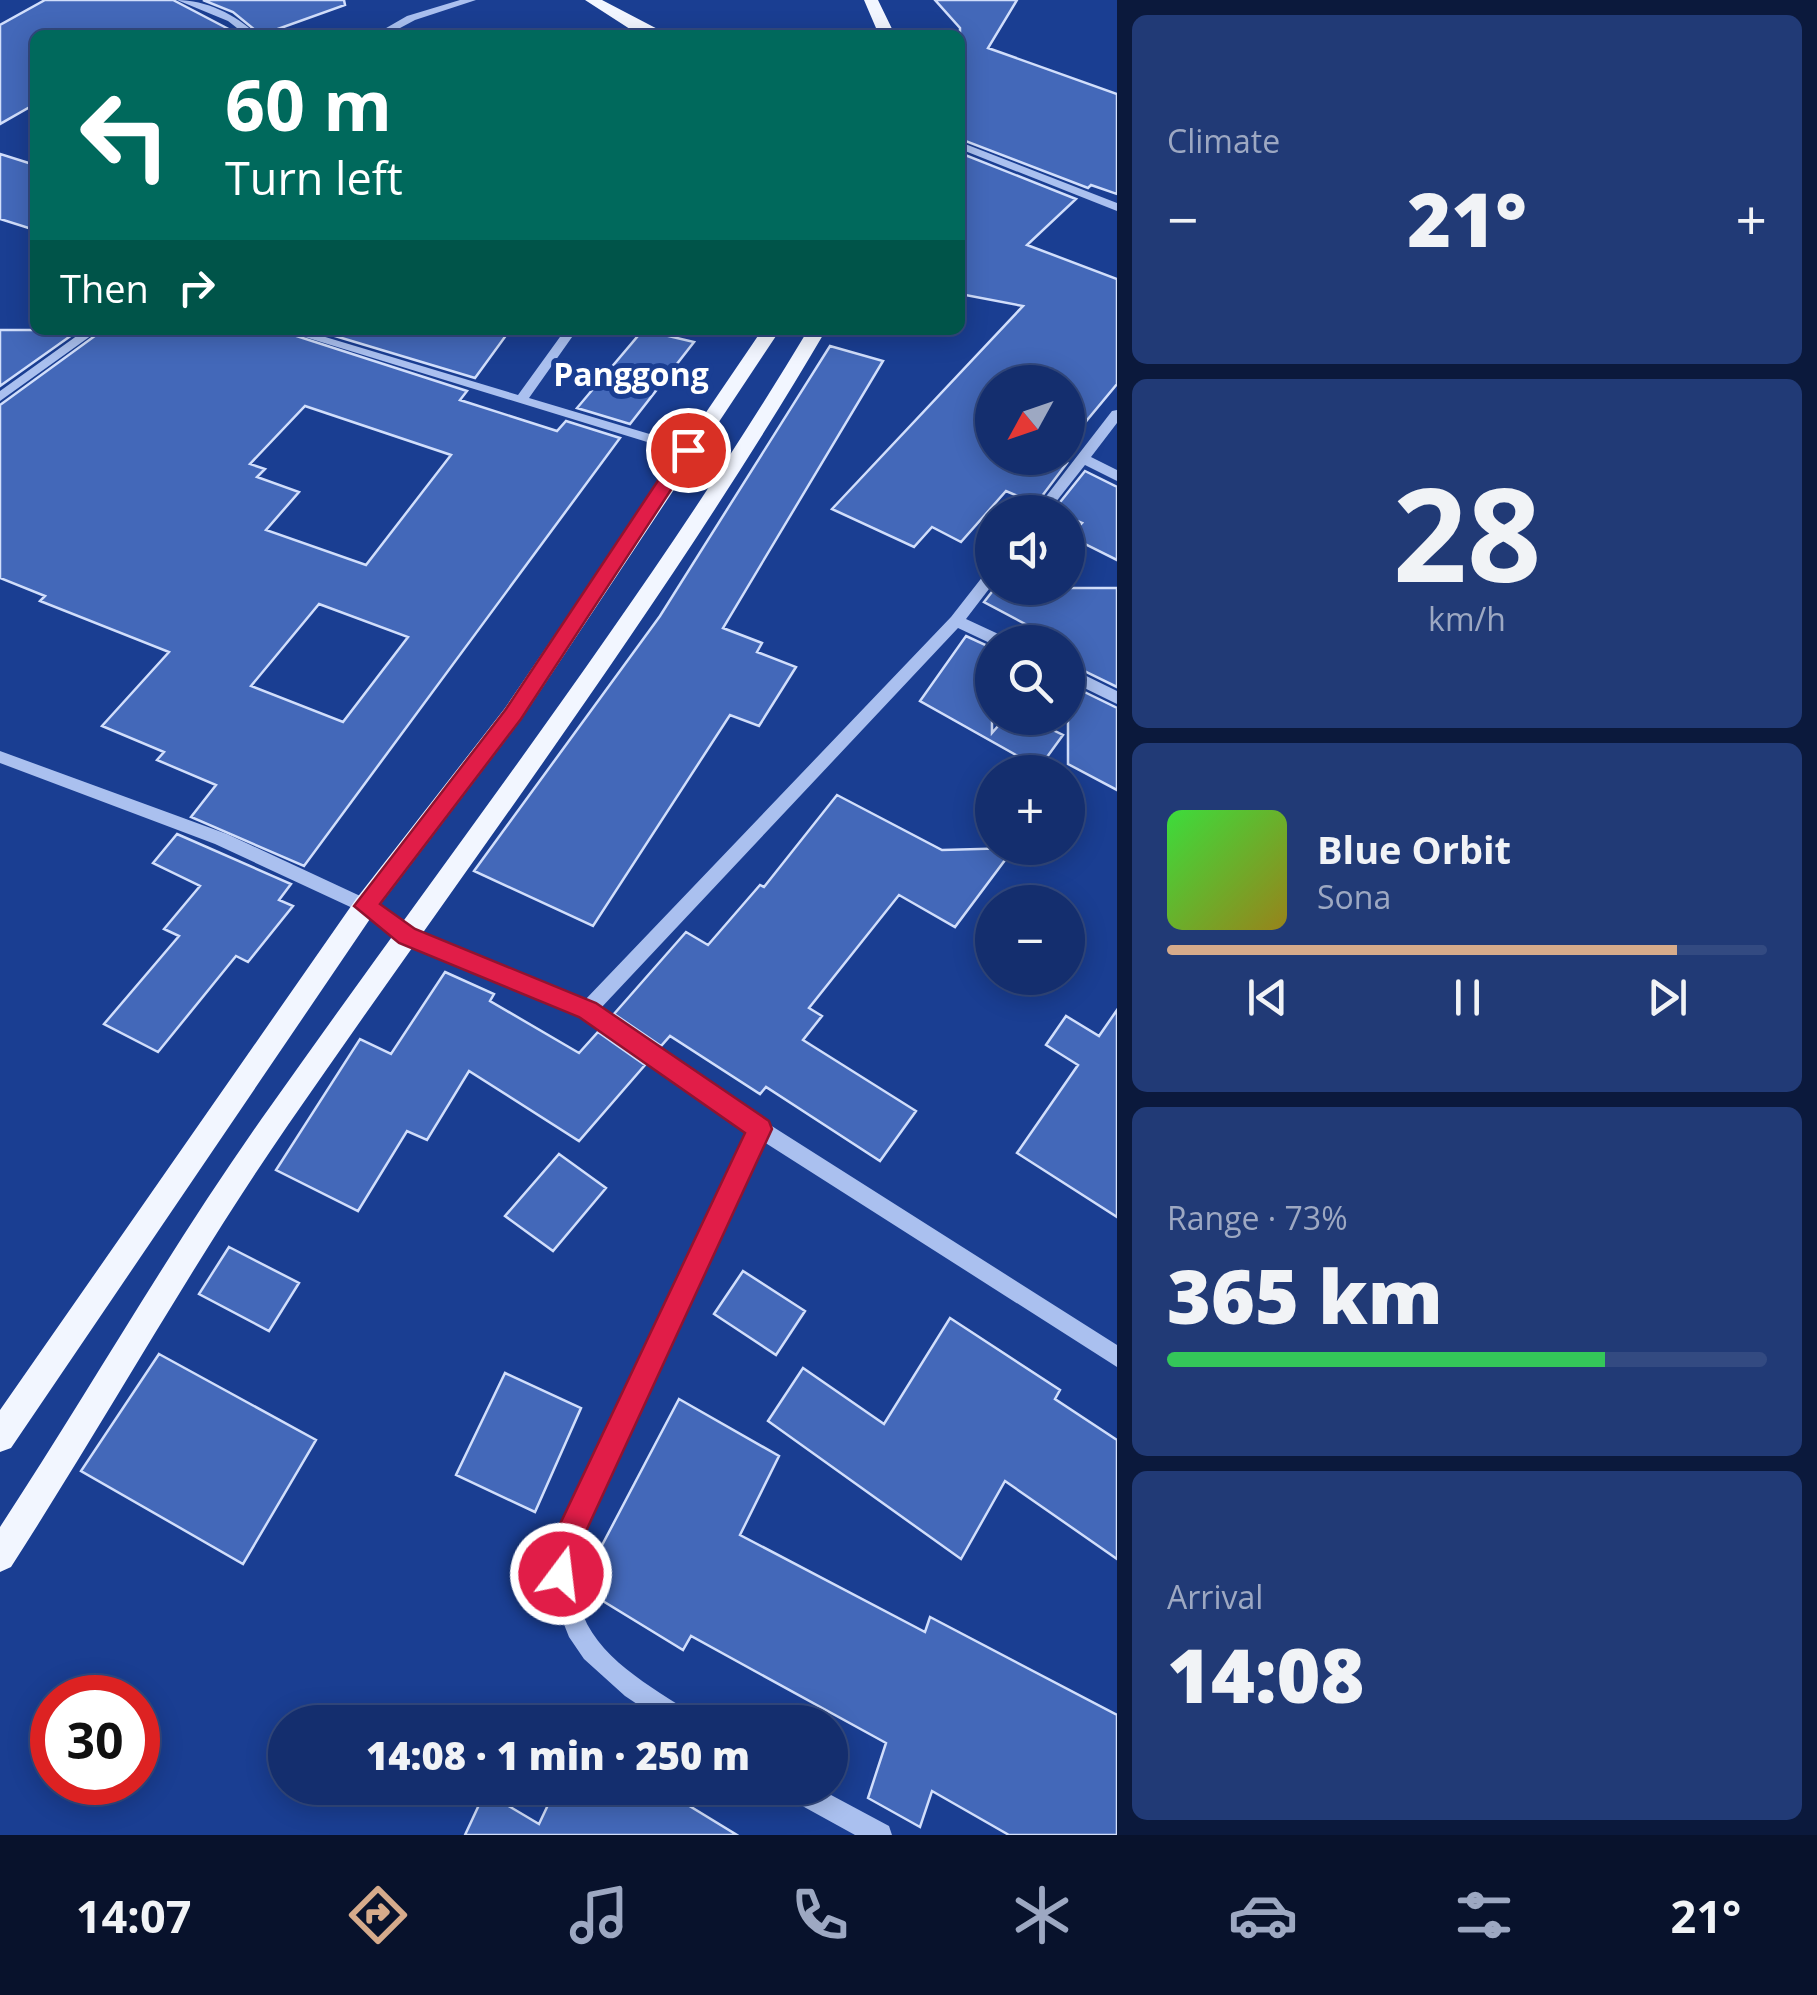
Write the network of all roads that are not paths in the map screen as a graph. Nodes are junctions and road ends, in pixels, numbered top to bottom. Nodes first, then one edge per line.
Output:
1 (182, 0) edge
2 (471, 0) edge
3 (592, 0) edge
4 (871, 0) edge
5 (246, 30) edge
6 (390, 30) edge
7 (645, 30) edge
8 (885, 30) edge
9 (965, 147) edge
10 (1117, 207) edge
11 (86, 335) edge
12 (305, 335) edge
13 (567, 335) edge
14 (768, 335) edge
15 (814, 335) edge
16 (0, 397) edge
17 (522, 399) junction
18 (1117, 414) edge
19 (688, 450) junction
20 (1085, 455) edge
21 (1085, 459) edge
22 (1069, 475) edge
23 (1117, 476) edge
24 (1054, 495) edge
25 (975, 596) edge
26 (956, 621) junction
27 (975, 630) edge
28 (1085, 682) edge
29 (1117, 698) edge
30 (0, 757) edge
31 (365, 906) junction
32 (407, 936) junction
33 (588, 1010) junction
34 (760, 1129) junction
35 (1117, 1357) edge
36 (0, 1437) edge
37 (0, 1556) edge
38 (659, 1705) edge
39 (826, 1805) edge
40 (880, 1835) edge

1 - 5 street
2 - 6 street
3 - 7 main road
4 - 8 main road
9 - 10 street
11 - 16 street
12 - 17 street
13 - 17 street
14 - 19 main road
15 - 32 main road
17 - 19 street
18 - 20 street
19 - 31 main road
21 - 23 street
22 - 24 street
25 - 26 street
26 - 27 street
26 - 33 street
28 - 29 street
30 - 31 street
31 - 32 street
31 - 36 main road
32 - 33 street
32 - 37 main road
33 - 34 street
34 - 35 street
34 - 38 street
39 - 40 street

